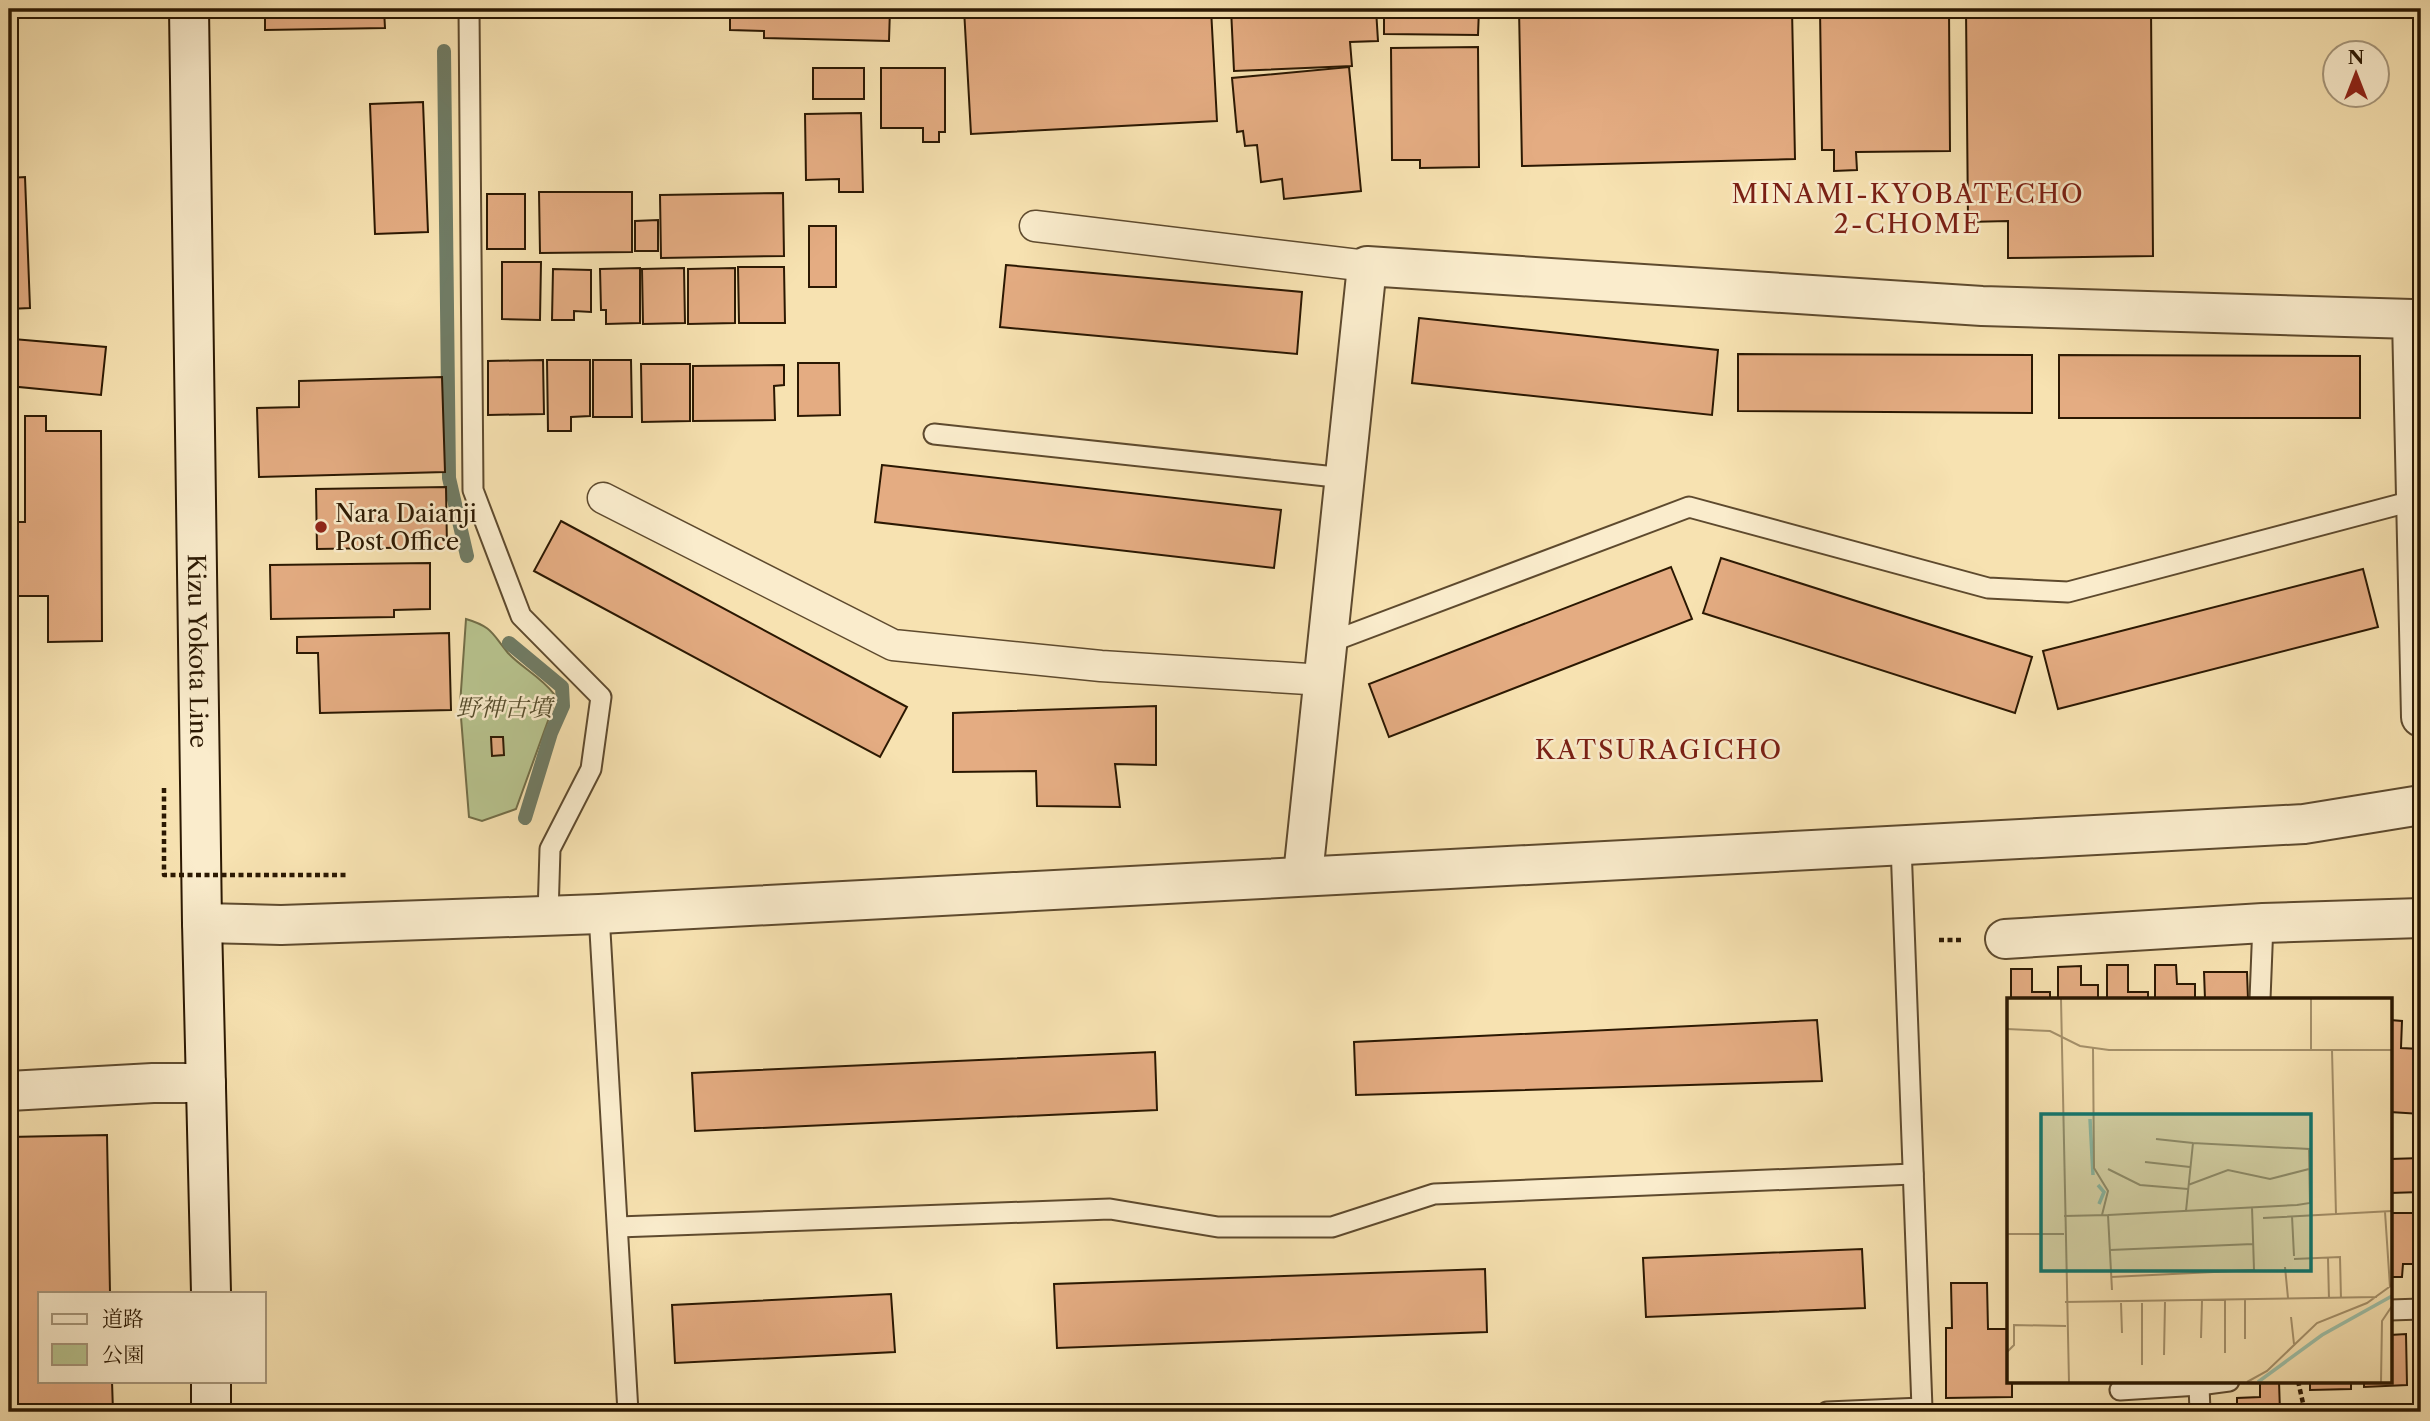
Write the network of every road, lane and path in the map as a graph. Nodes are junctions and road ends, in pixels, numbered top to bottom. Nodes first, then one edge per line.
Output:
1 (189, 9) edge
2 (469, 9) edge
3 (1035, 226) dead end
4 (1367, 267) junction
5 (934, 434) dead end
6 (1345, 478) junction
7 (603, 498) dead end
8 (2416, 500) junction
9 (1328, 643) junction
10 (1324, 680) junction
11 (2421, 717) edge
12 (164, 788) dead end
13 (2421, 805) edge
14 (1901, 845) junction
15 (346, 875) dead end
16 (1303, 875) junction
17 (599, 914) junction
18 (548, 915) junction
19 (2421, 918) edge
20 (202, 923) junction
21 (2263, 923) junction
22 (2005, 939) joint
23 (1904, 940) junction
24 (2260, 998) edge
25 (206, 1083) junction
26 (9, 1091) edge
27 (1913, 1174) junction
28 (618, 1227) junction
29 (211, 1292) edge
30 (2421, 1309) edge
31 (2392, 1310) edge
32 (211, 1382) edge
33 (2222, 1382) edge
34 (2298, 1382) edge
35 (2199, 1385) junction
36 (2120, 1390) dead end
37 (211, 1412) edge
38 (628, 1412) edge
39 (1827, 1412) edge
40 (2200, 1412) edge
41 (2305, 1412) edge

1 - 20 street, Kizu Yokota Line
2 - 18 lane
3 - 4 street
4 - 6 street
4 - 8 street
5 - 6 lane
6 - 9 street
7 - 10 street
8 - 9 lane
8 - 11 street
9 - 10 street
10 - 16 street
12 - 15 path, bridge
13 - 14 street
14 - 16 street
14 - 23 lane
16 - 17 street
17 - 18 street
17 - 28 lane
18 - 20 street
19 - 21 street
20 - 25 street, Kizu Yokota Line
21 - 22 street
21 - 24 lane
22 - 23 path
23 - 27 lane
25 - 26 street
25 - 29 street, Kizu Yokota Line
27 - 28 lane
27 - 39 lane
28 - 38 lane
30 - 31 lane
32 - 37 street
33 - 35 lane
34 - 41 path
35 - 36 lane
35 - 40 lane

